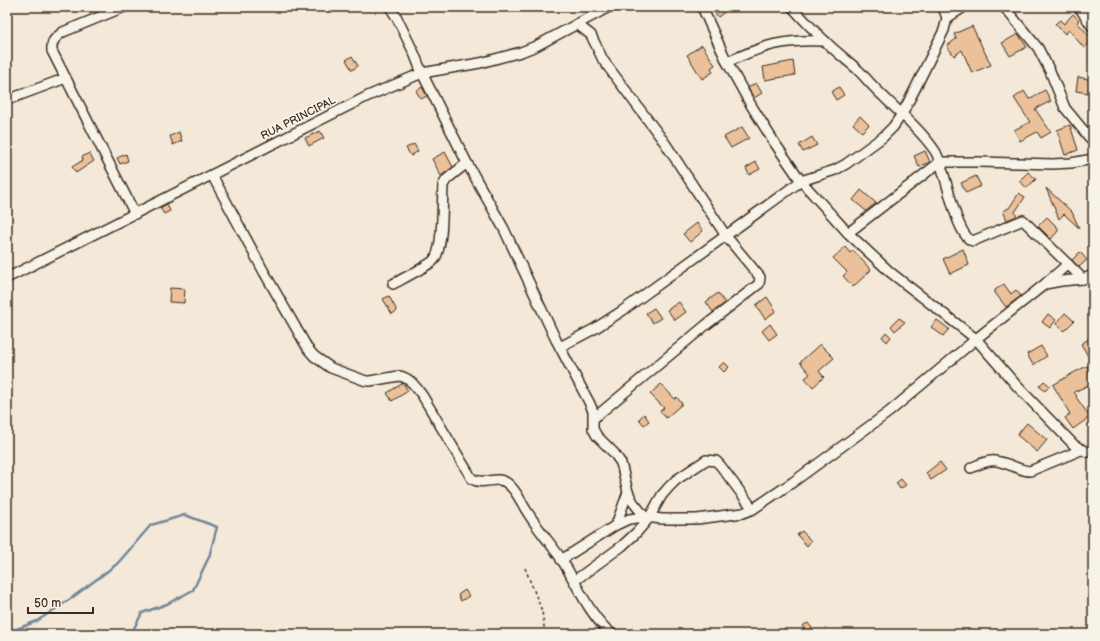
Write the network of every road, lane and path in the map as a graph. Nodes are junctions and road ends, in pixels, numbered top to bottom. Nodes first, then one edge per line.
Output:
1 (124, 7) edge
2 (390, 7) edge
3 (609, 7) edge
4 (702, 7) edge
5 (792, 7) edge
6 (943, 7) edge
7 (964, 7) edge
8 (1004, 7) edge
9 (1079, 7) edge
10 (947, 18) junction
11 (577, 24) junction
12 (1093, 28) edge
13 (825, 42) junction
14 (727, 62) junction
15 (422, 73) junction
16 (66, 78) junction
17 (7, 100) edge
18 (902, 114) junction
19 (1093, 142) edge
20 (1093, 159) edge
21 (940, 162) junction
22 (467, 163) junction
23 (212, 175) junction
24 (801, 181) junction
25 (136, 214) junction
26 (848, 233) junction
27 (726, 236) junction
28 (1068, 264) junction
29 (1093, 275) edge
30 (7, 278) edge
31 (1083, 279) junction
32 (393, 284) dead end
33 (1044, 284) junction
34 (976, 339) junction
35 (560, 347) junction
36 (594, 418) junction
37 (1081, 450) junction
38 (1093, 452) edge
39 (971, 468) dead end
40 (628, 492) junction
41 (753, 509) junction
42 (647, 517) junction
43 (616, 525) junction
44 (561, 560) junction
45 (525, 568) dead end
46 (574, 581) junction
47 (545, 634) edge
48 (612, 634) edge

1 - 16 street
2 - 15 street
3 - 11 street, RUA PRINCIPAL
4 - 14 street
5 - 13 street
6 - 10 street
7 - 10 street
8 - 19 street
9 - 12 street
10 - 18 street
11 - 15 street, RUA PRINCIPAL
11 - 27 street
13 - 14 street
13 - 18 street
14 - 24 street
15 - 22 street
15 - 23 street, RUA PRINCIPAL
16 - 17 street
16 - 25 street
18 - 21 street
18 - 24 street
20 - 21 street
21 - 26 street
21 - 28 street
22 - 32 street
22 - 35 street
23 - 25 street, RUA PRINCIPAL
23 - 44 street
24 - 26 street
24 - 27 street
25 - 30 street, RUA PRINCIPAL
26 - 34 street
27 - 35 street
27 - 36 street
28 - 31 street
28 - 33 street
29 - 31 street
31 - 33 street
33 - 34 street
34 - 37 street
34 - 41 street
35 - 36 street
36 - 40 street
37 - 38 street
37 - 39 street
40 - 42 street
40 - 43 street
41 - 42 street
41 - 42 street
42 - 43 street
42 - 46 street
43 - 44 street
44 - 46 street
45 - 47 path
46 - 48 street

